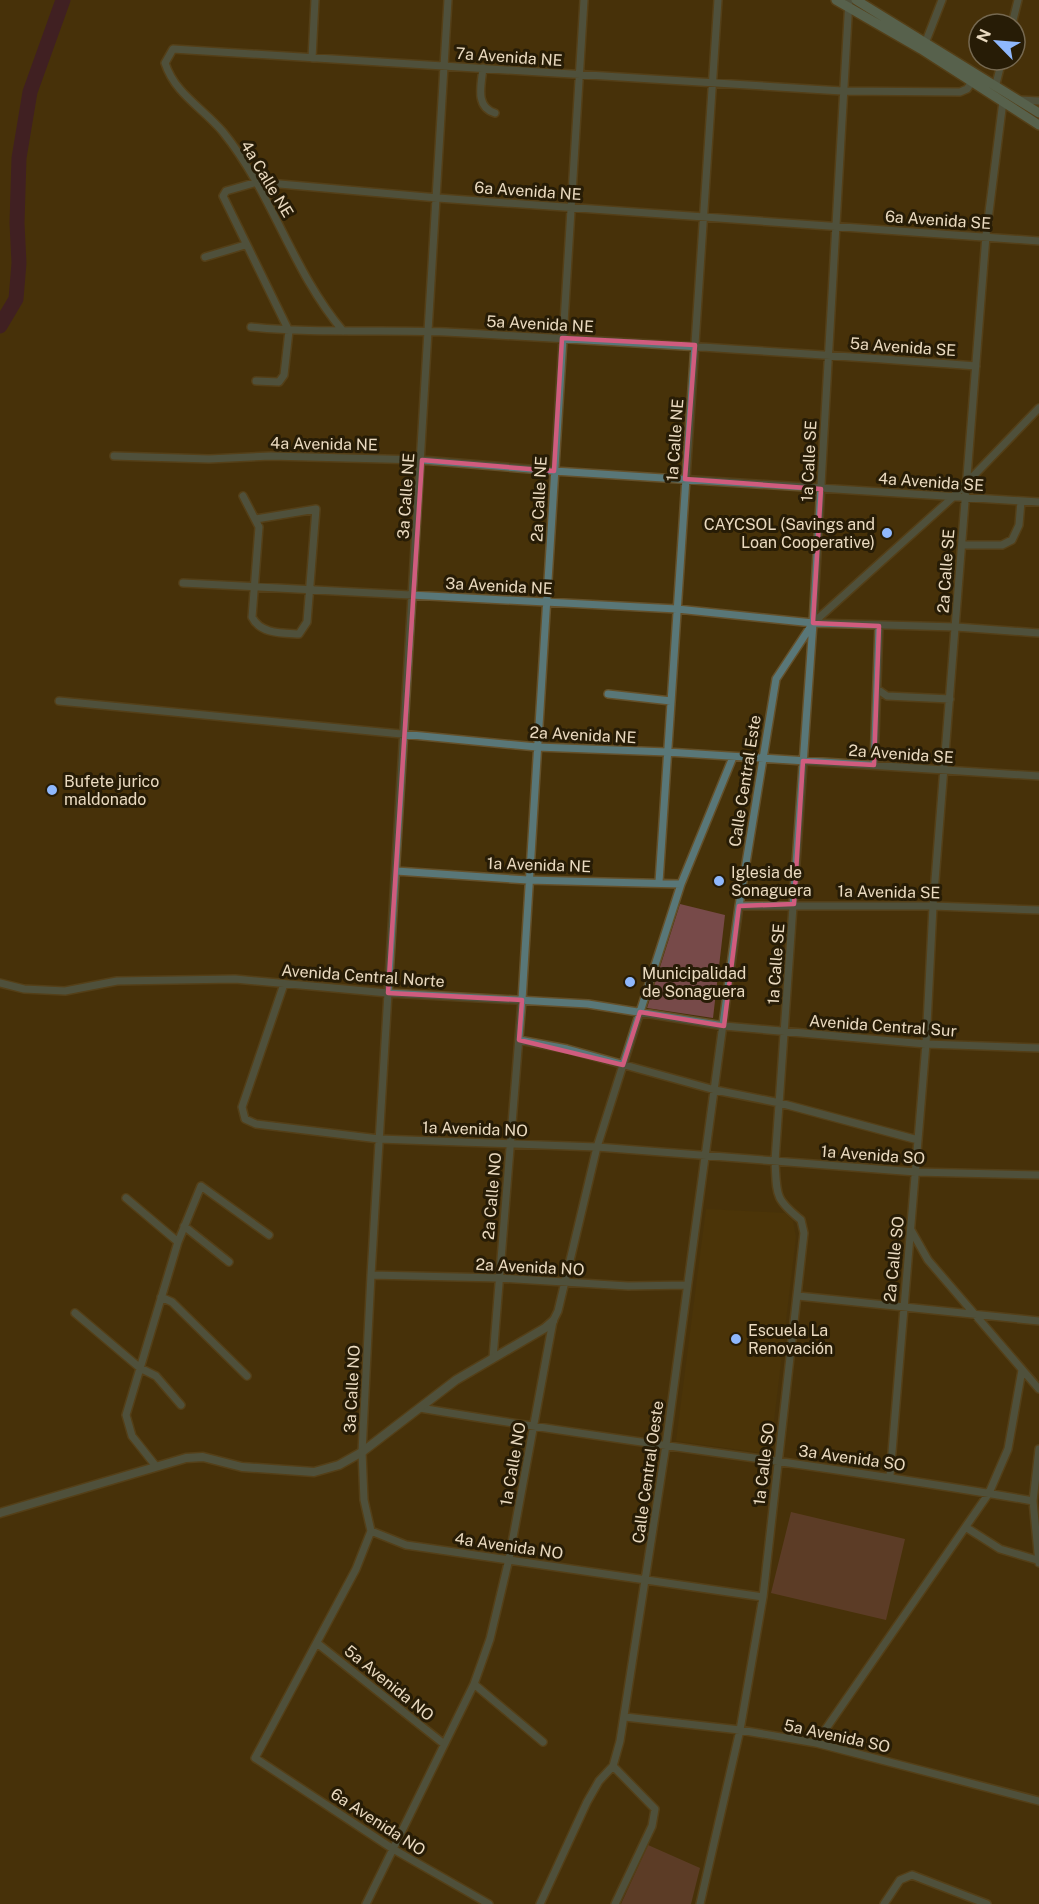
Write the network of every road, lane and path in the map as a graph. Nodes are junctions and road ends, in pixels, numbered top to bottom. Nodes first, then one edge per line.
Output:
1 (315, 0) edge
2 (448, 0) edge
3 (584, 0) edge
4 (718, 0) edge
5 (836, 0) edge
6 (856, 0) edge
7 (942, 0) edge
8 (848, 3) edge
9 (926, 40) junction
10 (173, 49) joint
11 (312, 58) junction
12 (444, 66) junction
13 (483, 69) junction
14 (999, 72) edge
15 (579, 75) junction
16 (972, 82) junction
17 (712, 83) junction
18 (996, 84) junction
19 (842, 91) junction
20 (1020, 100) junction
21 (1003, 101) junction
22 (1039, 101) edge
23 (495, 113) dead end
24 (1039, 113) edge
25 (1039, 125) edge
26 (258, 182) junction
27 (438, 198) junction
28 (570, 207) junction
29 (703, 217) junction
30 (835, 226) junction
31 (986, 236) junction
32 (1039, 241) edge
33 (245, 245) junction
34 (205, 258) dead end
35 (251, 327) dead end
36 (289, 331) junction
37 (343, 331) junction
38 (430, 332) junction
39 (562, 338) junction
40 (695, 345) junction
41 (828, 354) junction
42 (976, 366) junction
43 (256, 381) dead end
44 (1039, 408) edge
45 (114, 456) dead end
46 (422, 460) junction
47 (554, 471) junction
48 (686, 479) junction
49 (967, 480) junction
50 (821, 489) junction
51 (243, 496) dead end
52 (952, 498) junction
53 (966, 498) junction
54 (1021, 501) junction
55 (1039, 502) edge
56 (256, 519) junction
57 (962, 545) junction
58 (183, 583) dead end
59 (254, 587) junction
60 (311, 590) junction
61 (412, 596) junction
62 (547, 602) junction
63 (677, 609) junction
64 (813, 623) junction
65 (879, 627) junction
66 (956, 627) junction
67 (1039, 633) edge
68 (877, 688) junction
69 (608, 694) dead end
70 (950, 699) junction
71 (58, 701) dead end
72 (670, 701) junction
73 (404, 736) junction
74 (537, 747) junction
75 (667, 752) junction
76 (733, 757) junction
77 (762, 758) junction
78 (804, 761) junction
79 (874, 765) junction
80 (944, 770) junction
81 (1039, 776) edge
82 (396, 871) junction
83 (528, 880) junction
84 (658, 882) junction
85 (681, 884) junction
86 (794, 904) junction
87 (739, 906) junction
88 (933, 906) junction
89 (1039, 910) edge
90 (0, 983) edge
91 (284, 984) junction
92 (388, 993) junction
93 (522, 1000) junction
94 (640, 1012) junction
95 (724, 1026) junction
96 (786, 1032) junction
97 (519, 1040) junction
98 (926, 1044) junction
99 (1039, 1048) edge
100 (623, 1065) junction
101 (715, 1090) junction
102 (780, 1103) junction
103 (379, 1139) junction
104 (918, 1140) junction
105 (510, 1144) junction
106 (597, 1147) junction
107 (706, 1155) junction
108 (776, 1161) junction
109 (916, 1172) junction
110 (1039, 1175) edge
111 (126, 1198) dead end
112 (184, 1226) junction
113 (911, 1230) junction
114 (269, 1235) dead end
115 (178, 1242) junction
116 (229, 1262) dead end
117 (371, 1275) junction
118 (499, 1278) junction
119 (566, 1282) junction
120 (687, 1285) junction
121 (798, 1296) junction
122 (161, 1297) junction
123 (903, 1307) junction
124 (75, 1313) dead end
125 (979, 1316) junction
126 (553, 1321) junction
127 (1039, 1321) edge
128 (493, 1358) junction
129 (140, 1368) junction
130 (1022, 1370) junction
131 (247, 1376) dead end
132 (1039, 1389) edge
133 (182, 1405) dead end
134 (420, 1408) junction
135 (533, 1427) junction
136 (666, 1445) junction
137 (1039, 1449) edge
138 (362, 1452) junction
139 (778, 1461) junction
140 (155, 1466) junction
141 (890, 1476) junction
142 (989, 1493) junction
143 (1033, 1501) junction
144 (0, 1513) edge
145 (967, 1528) junction
146 (370, 1531) junction
147 (509, 1559) junction
148 (1038, 1562) edge
149 (646, 1579) junction
150 (763, 1597) junction
151 (317, 1643) junction
152 (474, 1684) junction
153 (625, 1717) junction
154 (740, 1730) junction
155 (543, 1742) dead end
156 (816, 1743) junction
157 (444, 1744) junction
158 (613, 1766) junction
159 (1039, 1801) edge
160 (393, 1849) junction
161 (366, 1904) edge
162 (489, 1904) edge
163 (540, 1904) edge
164 (615, 1904) edge
165 (700, 1904) edge
166 (884, 1904) edge
167 (987, 1904) edge

1 - 11 street
2 - 12 street, 3a Calle NE
3 - 15 street, 2a Calle NE
4 - 17 street, 1a Calle NE
5 - 8 main road
6 - 9 main road
7 - 9 street
8 - 16 main road
8 - 19 street, 1a Calle SE
9 - 18 main road
10 - 11 street, 7a Avenida NE
10 - 26 street, 4a Calle NE
11 - 12 street, 7a Avenida NE
12 - 13 street, 7a Avenida NE
12 - 27 street, 3a Calle NE
13 - 15 street, 7a Avenida NE
13 - 23 street
14 - 18 street
15 - 17 street, 7a Avenida NE
15 - 28 street, 2a Calle NE
16 - 19 street, 7a Avenida NE
16 - 21 main road
17 - 19 street, 7a Avenida NE
17 - 29 street, 1a Calle NE
18 - 20 main road
19 - 30 street, 1a Calle SE
20 - 22 street
20 - 24 main road
21 - 25 main road
21 - 31 street, 2a Calle SE
26 - 27 street, 6a Avenida NE
26 - 33 street, 6a Avenida NE
26 - 37 street, 4a Calle NE
27 - 28 street, 6a Avenida NE
27 - 38 street, 3a Calle NE
28 - 29 street, 6a Avenida NE
28 - 39 street, 2a Calle NE
29 - 30 street, 6a Avenida NE
29 - 40 street, 1a Calle NE
30 - 31 street, 6a Avenida SE
30 - 41 street, 1a Calle SE
31 - 32 street, 6a Avenida SE
31 - 42 street, 2a Calle SE
33 - 34 street
33 - 36 street
35 - 36 street, 5a Avenida NE
36 - 37 street, 5a Avenida NE
36 - 43 street
37 - 38 street, 5a Avenida NE
38 - 39 street, 5a Avenida NE
38 - 46 street, 3a Calle NE
39 - 40 street, 5a Avenida NE
39 - 47 street, 2a Calle NE
40 - 41 street, 5a Avenida NE
40 - 48 street, 1a Calle NE
41 - 42 street, 5a Avenida SE
41 - 50 street, 1a Calle SE
42 - 49 street, 2a Calle SE
44 - 49 street, Calle Central Este
45 - 46 street, 4a Avenida NE
46 - 47 street, 4a Avenida NE
46 - 61 street, 3a Calle NE
47 - 48 street, 4a Avenida NE
47 - 62 street, 2a Calle NE
48 - 50 street, 4a Avenida NE
48 - 63 street, 1a Calle NE
49 - 52 street, Calle Central Este
49 - 53 street, 2a Calle SE
50 - 52 street, 4a Avenida SE
50 - 64 street, 1a Calle SE
51 - 56 street
52 - 53 street, 4a Avenida SE
52 - 64 street, Calle Central Este
53 - 54 street, 4a Avenida SE
53 - 57 street, 2a Calle SE
54 - 55 street, 4a Avenida SE
54 - 57 street
56 - 59 street
56 - 60 street
57 - 66 street, 2a Calle SE
58 - 59 street, 3a Avenida NE
59 - 60 street, 3a Avenida NE
59 - 60 street
60 - 61 street, 3a Avenida NE
61 - 62 street, 3a Avenida NE
61 - 73 street, 3a Calle NE
62 - 63 street, 3a Avenida NE
62 - 74 street, 2a Calle NE
63 - 64 street, 3a Avenida NE
63 - 72 street, 1a Calle NE
64 - 65 street, 3a Avenida NE
64 - 77 street, Calle Central Este
64 - 78 street, 1a Calle SE
65 - 66 street, 3a Avenida NE
65 - 68 street
66 - 67 street, 3a Avenida NE
66 - 70 street, 2a Calle SE
68 - 70 street
68 - 79 street
69 - 72 street
70 - 80 street, 2a Calle SE
71 - 73 street, 2a Avenida NE
72 - 75 street, 1a Calle NE
73 - 74 street, 2a Avenida NE
73 - 82 street, 3a Calle NE
74 - 75 street, 2a Avenida NE
74 - 83 street, 2a Calle NE
75 - 76 street, 2a Avenida NE
75 - 84 street, 1a Calle NE
76 - 77 street, 2a Avenida NE
76 - 85 street
77 - 78 street, 2a Avenida SE
77 - 87 street, Calle Central Este
78 - 79 street, 2a Avenida SE
78 - 86 street, 1a Calle SE
79 - 80 street, 2a Avenida SE
80 - 81 street, 2a Avenida SE
80 - 88 street, 2a Calle SE
82 - 83 street, 1a Avenida NE
82 - 92 street, 3a Calle NE
83 - 84 street, 1a Avenida NE
83 - 93 street, 2a Calle NE
84 - 85 street, 1a Avenida NE
85 - 94 street
86 - 87 street, 1a Avenida SE
86 - 88 street, 1a Avenida SE
86 - 96 street, 1a Calle SE
87 - 95 street, Calle Central Este
88 - 89 street, 1a Avenida SE
88 - 98 street, 2a Calle SE
90 - 91 street, Avenida Central Norte
91 - 92 street, Avenida Central Norte
91 - 103 street, 1a Avenida NO
92 - 93 street, Avenida Central Norte
92 - 103 street, 3a Calle NO
93 - 94 street, Avenida Central Norte
93 - 97 street, 2a Calle NO
94 - 95 street, Avenida Central Norte
94 - 100 street, 1a Calle NO
95 - 96 street, Avenida Central Sur
95 - 101 street, Calle Central Oeste
96 - 98 street, Avenida Central Sur
96 - 102 street, 1a Calle SO
97 - 100 street
97 - 105 street, 2a Calle NO
98 - 99 street, Avenida Central Sur
98 - 104 street, 2a Calle SO
100 - 101 street
100 - 106 street, 1a Calle NO
101 - 102 street
101 - 107 street, Calle Central Oeste
102 - 104 street
102 - 108 street, 1a Calle SO
103 - 105 street, 1a Avenida NO
103 - 117 street, 3a Calle NO
104 - 109 street, 2a Calle SO
105 - 106 street, 1a Avenida NO
105 - 118 street, 2a Calle NO
106 - 107 street, 1a Avenida NO
106 - 119 street, 1a Calle NO
107 - 108 street, 1a Avenida SO
107 - 120 street, Calle Central Oeste
108 - 109 street, 1a Avenida SO
108 - 121 street, 1a Calle SO
109 - 110 street, 1a Avenida SO
109 - 113 street, 2a Calle SO
111 - 115 street
112 - 114 street
112 - 115 street
112 - 116 street
113 - 123 street, 2a Calle SO
113 - 125 street
115 - 122 street
117 - 118 street, 2a Avenida NO
117 - 138 street, 3a Calle NO
118 - 119 street, 2a Avenida NO
118 - 128 street, 2a Calle NO
119 - 120 street, 2a Avenida NO
119 - 126 street, 1a Calle NO
120 - 136 street, Calle Central Oeste
121 - 123 street
121 - 139 street, 1a Calle SO
122 - 129 street
122 - 131 street
123 - 125 street
123 - 141 street, 2a Calle SO
124 - 129 street
125 - 127 street
125 - 130 street
126 - 128 street
126 - 135 street, 1a Calle NO
128 - 134 street
129 - 133 street
129 - 140 street
130 - 132 street
130 - 142 street
134 - 135 street, 3a Avenida SO
134 - 138 street
135 - 136 street, 3a Avenida SO
135 - 147 street, 1a Calle NO
136 - 139 street, 3a Avenida SO
136 - 149 street, Calle Central Oeste
137 - 143 street
138 - 140 street
138 - 146 street, 3a Calle NO
139 - 141 street, 3a Avenida SO
139 - 150 street, 1a Calle SO
140 - 144 street
141 - 142 street, 3a Avenida SO
142 - 143 street, 3a Avenida SO
142 - 145 street
143 - 148 street
145 - 148 street
145 - 156 street
146 - 147 street, 4a Avenida NO
146 - 151 street
147 - 149 street, 4a Avenida NO
147 - 152 street, 1a Calle NO
149 - 150 street, 4a Avenida NO
149 - 153 street, Calle Central Oeste
150 - 154 street, 1a Calle SO
151 - 157 street, 5a Avenida NO
151 - 160 street, 6a Avenida NO
152 - 155 street
152 - 157 street, 1a Calle NO
153 - 154 street, 5a Avenida SO
153 - 158 street, Calle Central Oeste
154 - 156 street, 5a Avenida SO
154 - 165 street, 1a Calle SO
156 - 159 street, 5a Avenida SO
157 - 160 street, 1a Calle NO
158 - 163 street, Calle Central Oeste
158 - 164 street
160 - 161 street, 1a Calle NO
160 - 162 street, 6a Avenida NO
166 - 167 street

